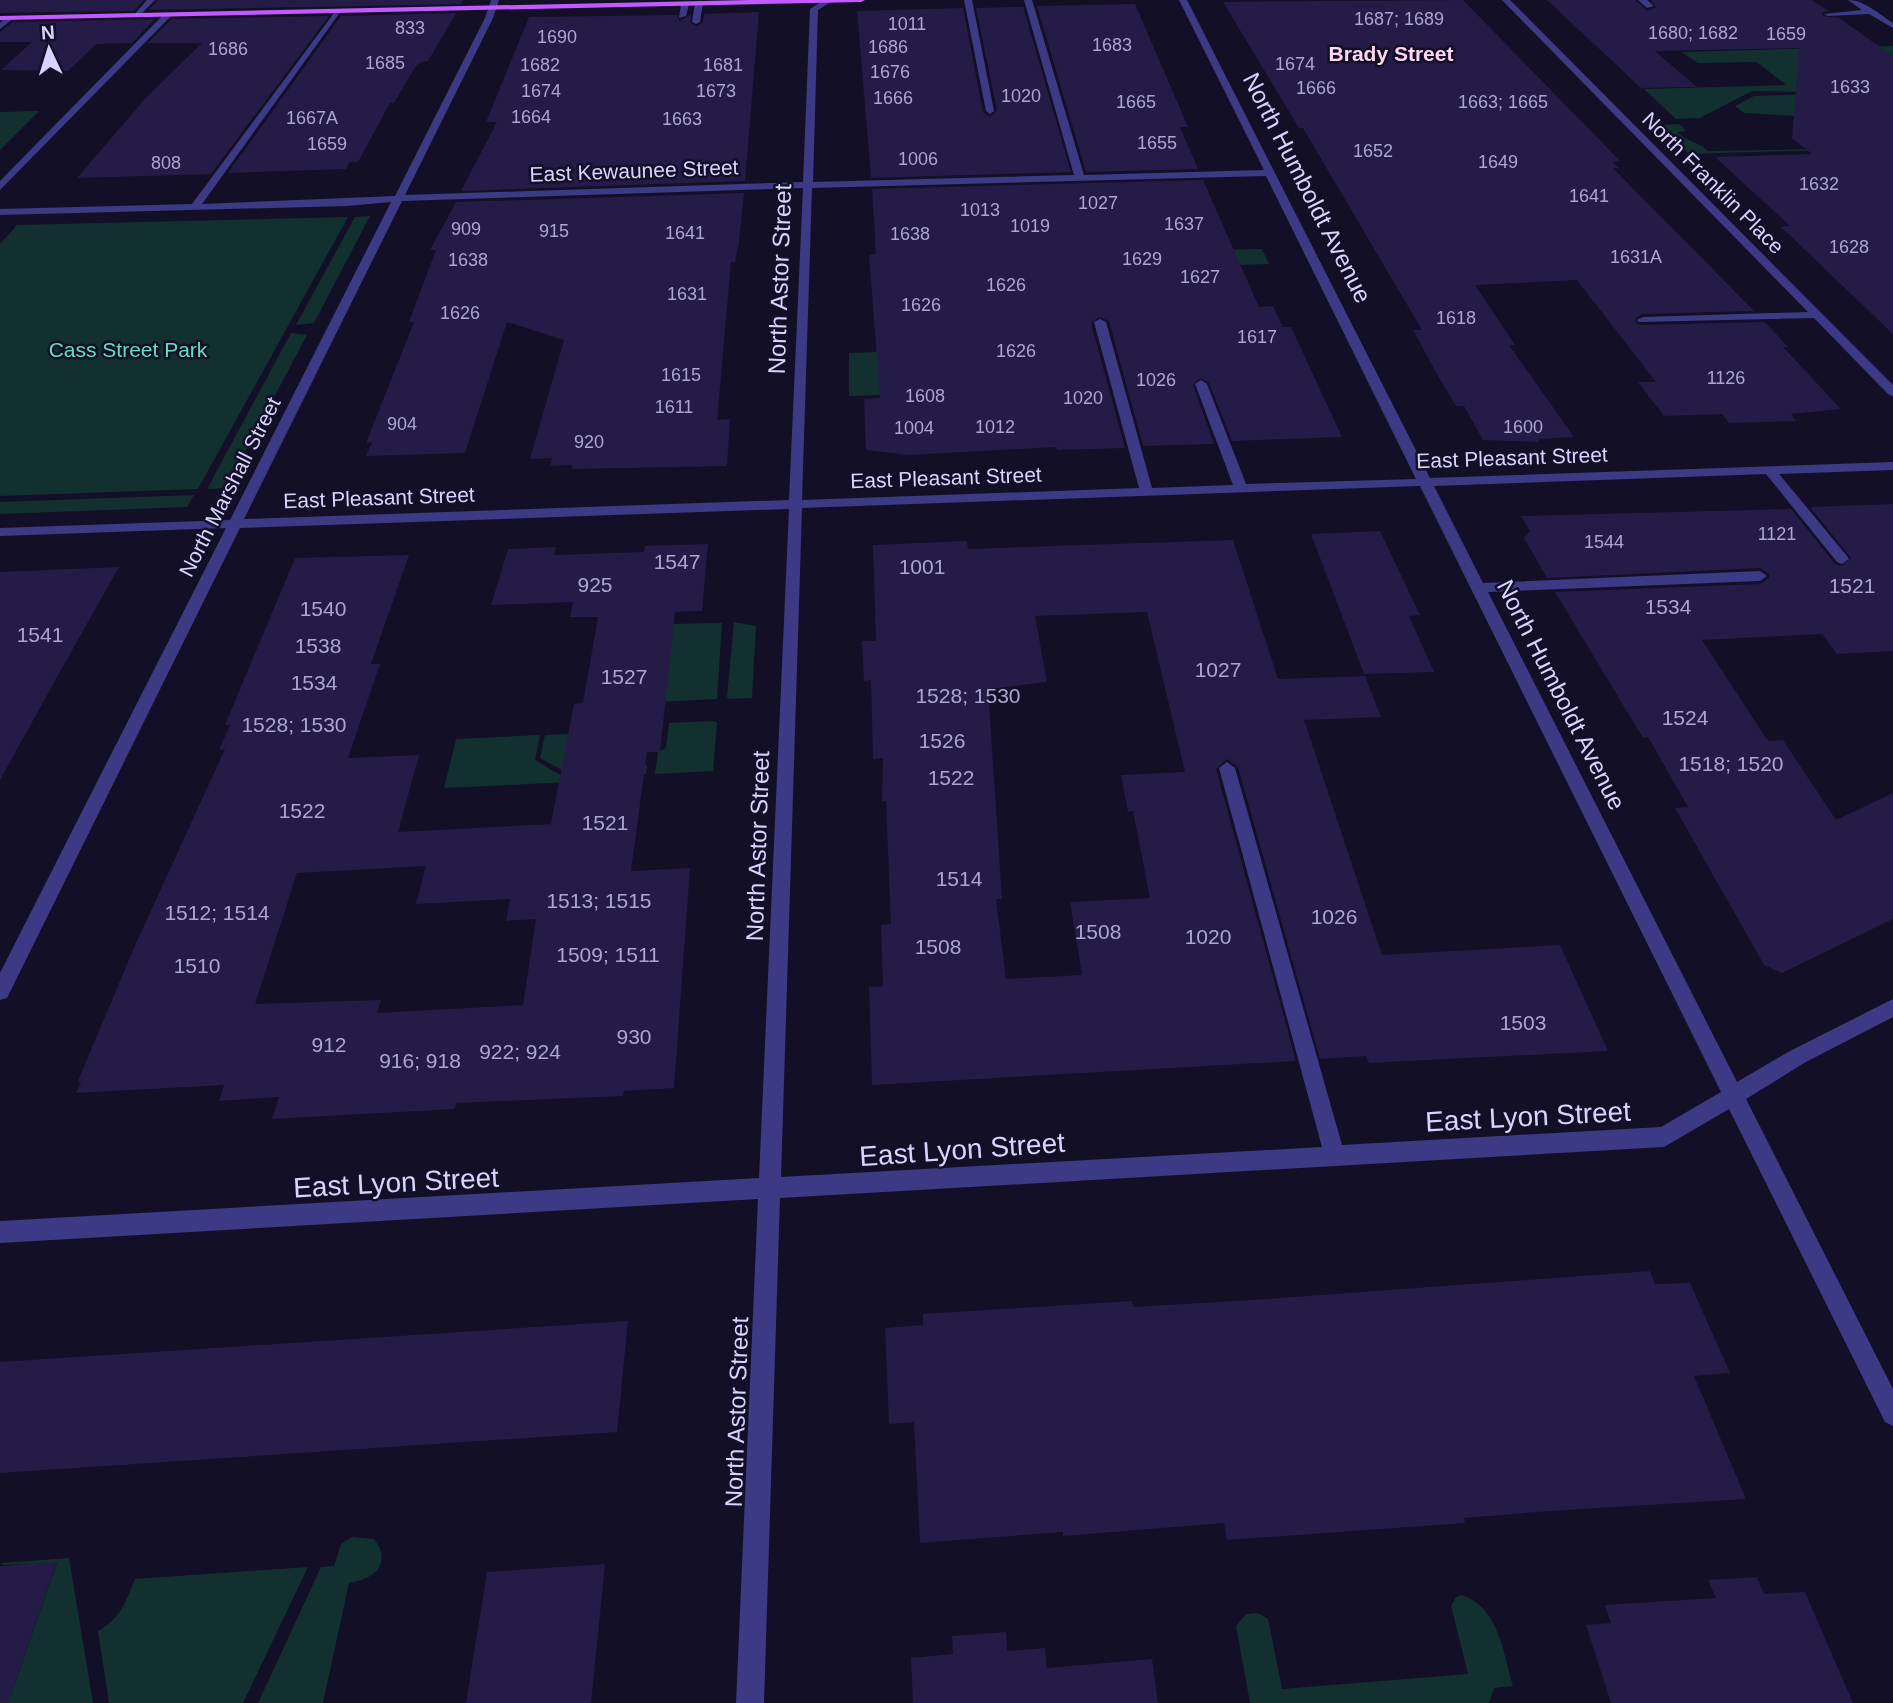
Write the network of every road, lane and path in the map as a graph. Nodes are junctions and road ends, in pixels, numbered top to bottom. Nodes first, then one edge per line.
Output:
1 (151, 0) edge
2 (830, 0) edge
3 (861, 0) edge
4 (968, 0) edge
5 (1028, 0) edge
6 (1183, 0) edge
7 (1506, 0) edge
8 (1642, 0) edge
9 (1852, 0) edge
10 (495, 4) edge
11 (685, 4) junction
12 (699, 4) junction
13 (1650, 6) dead end
14 (337, 11) junction
15 (1872, 13) junction
16 (1893, 13) edge
17 (1828, 14) dead end
18 (135, 15) junction
19 (168, 15) junction
20 (682, 16) dead end
21 (0, 18) edge
22 (10, 18) junction
23 (696, 22) dead end
24 (1893, 26) edge
25 (0, 27) edge
26 (990, 111) dead end
27 (1270, 173) junction
28 (1080, 178) junction
29 (807, 186) junction
30 (0, 187) edge
31 (399, 198) junction
32 (195, 207) junction
33 (0, 212) edge
34 (1816, 314) junction
35 (1643, 320) dead end
36 (1100, 322) dead end
37 (1201, 384) dead end
38 (1893, 393) edge
39 (1893, 466) edge
40 (1769, 470) junction
41 (1425, 482) junction
42 (1241, 488) junction
43 (1147, 492) junction
44 (796, 504) junction
45 (236, 523) junction
46 (0, 532) edge
47 (1842, 559) dead end
48 (1760, 576) dead end
49 (1478, 588) junction
50 (1227, 768) dead end
51 (0, 992) edge
52 (1893, 1007) edge
53 (1732, 1094) junction
54 (1334, 1154) junction
55 (769, 1188) junction
56 (0, 1232) edge
57 (1893, 1414) edge
58 (750, 1703) edge

1 - 18 street
2 - 3 main road
2 - 12 main road
2 - 29 street, North Astor Street
4 - 26 street
5 - 28 street
6 - 27 street, North Humboldt Avenue
7 - 34 street, North Franklin Place
8 - 13 street
9 - 15 street
10 - 11 main road
10 - 14 main road
10 - 31 street, North Marshall Street
11 - 12 main road
11 - 20 street
12 - 23 street
14 - 19 main road
14 - 32 street
15 - 16 street
15 - 17 street
15 - 24 street
18 - 19 main road
18 - 22 main road
19 - 30 street
21 - 22 main road
22 - 25 street
27 - 28 street, East Kewaunee Street
27 - 41 street, North Humboldt Avenue
28 - 29 street, East Kewaunee Street
29 - 31 street, East Kewaunee Street
29 - 44 street, North Astor Street
31 - 32 street, East Kewaunee Street
31 - 45 street, North Marshall Street
32 - 33 street, East Kewaunee Street
34 - 35 street
34 - 38 street, North Franklin Place
36 - 43 street
37 - 42 street
39 - 40 street, East Pleasant Street
40 - 41 street, East Pleasant Street
40 - 47 street
41 - 42 street, East Pleasant Street
41 - 49 street, North Humboldt Avenue
42 - 43 street, East Pleasant Street
43 - 44 street, East Pleasant Street
44 - 45 street, East Pleasant Street
44 - 55 street, North Astor Street
45 - 46 street, East Pleasant Street
45 - 51 street, North Marshall Street
48 - 49 street
49 - 53 street, North Humboldt Avenue
50 - 54 street
52 - 53 street, East Lyon Street
53 - 54 street, East Lyon Street
53 - 57 street, North Humboldt Avenue
54 - 55 street, East Lyon Street
55 - 56 street, East Lyon Street
55 - 58 street, North Astor Street

